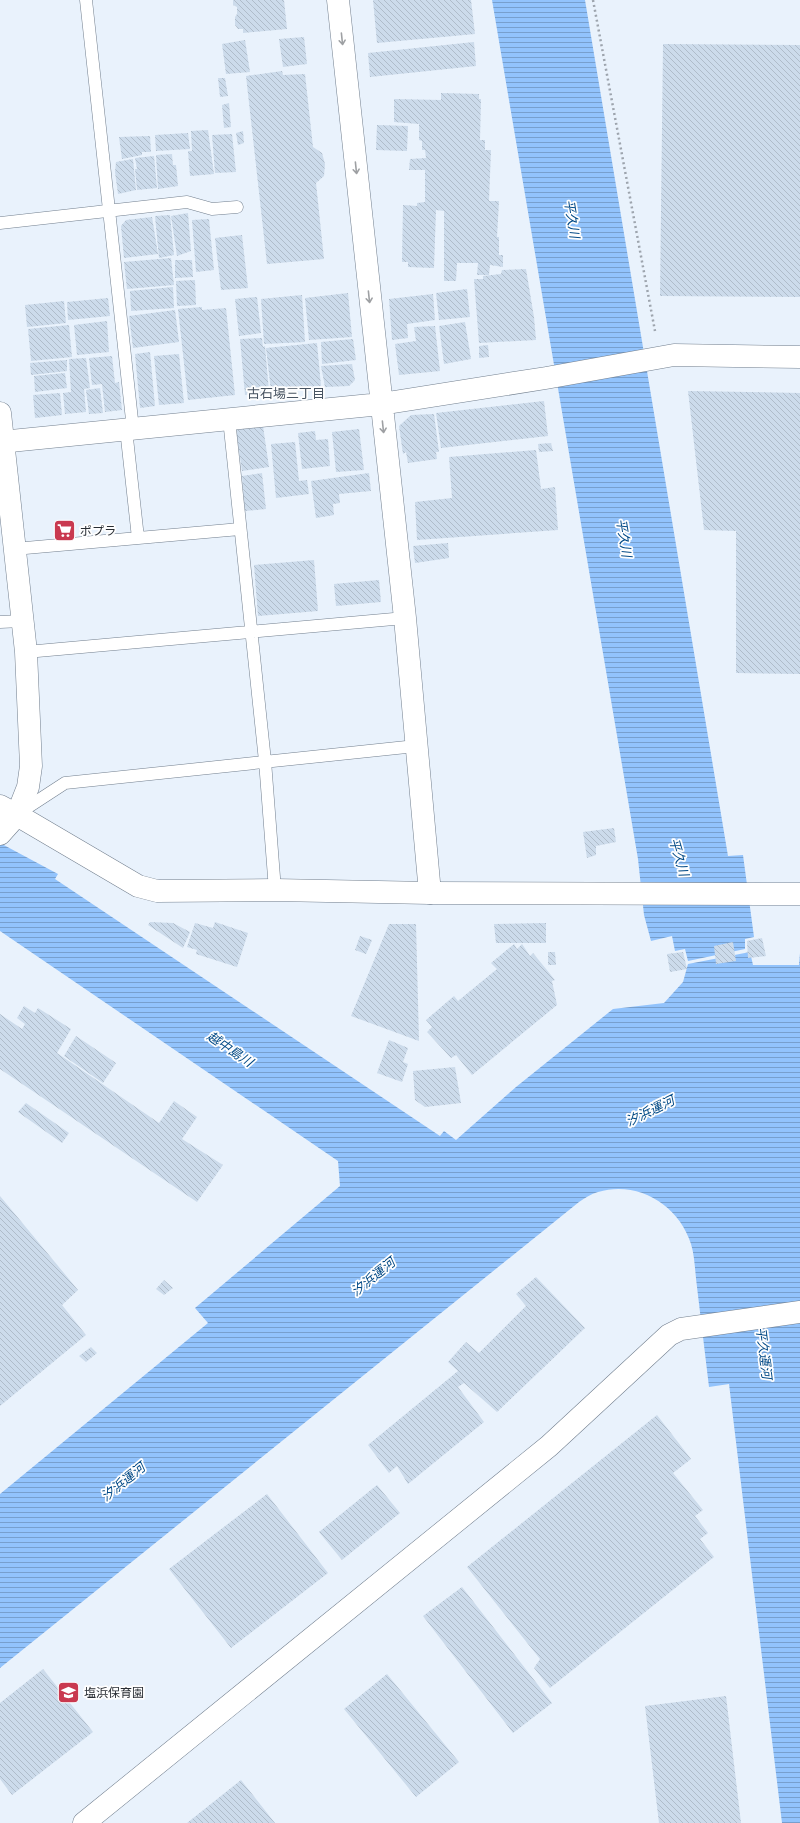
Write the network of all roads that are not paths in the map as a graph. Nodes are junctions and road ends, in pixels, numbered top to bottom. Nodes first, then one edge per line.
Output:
1 (86, 0) edge
2 (338, 0) edge
3 (237, 207) dead end
4 (109, 211) junction
5 (0, 223) edge
6 (800, 357) edge
7 (381, 404) junction
8 (0, 413) edge
9 (229, 419) junction
10 (129, 429) junction
11 (1, 442) edge
12 (240, 528) junction
13 (138, 538) junction
14 (14, 549) junction
15 (405, 618) junction
16 (22, 621) junction
17 (0, 622) edge
18 (250, 632) junction
19 (26, 652) junction
20 (416, 746) junction
21 (265, 761) junction
22 (8, 811) edge
23 (0, 834) edge
24 (274, 890) junction
25 (430, 893) junction
26 (800, 894) edge
27 (800, 1312) edge
28 (84, 1823) edge

1 - 4 lane
2 -> 7 street
3 - 4 lane
4 - 5 lane
4 - 10 lane
6 - 7 street
7 - 9 street
7 -> 15 street
8 - 11 street
9 - 10 street
9 - 12 lane
10 - 11 street
10 - 13 lane
11 - 14 street
12 - 13 lane
12 - 18 lane
13 - 14 lane
14 - 16 street
15 - 18 lane
15 - 20 street
16 - 17 lane
16 - 19 street
18 - 19 lane
18 - 21 lane
19 - 22 street
20 - 21 lane
20 - 25 street
21 - 22 lane
21 - 24 lane
22 - 23 street
22 - 24 street
24 - 25 street
25 - 26 street
27 - 28 street

